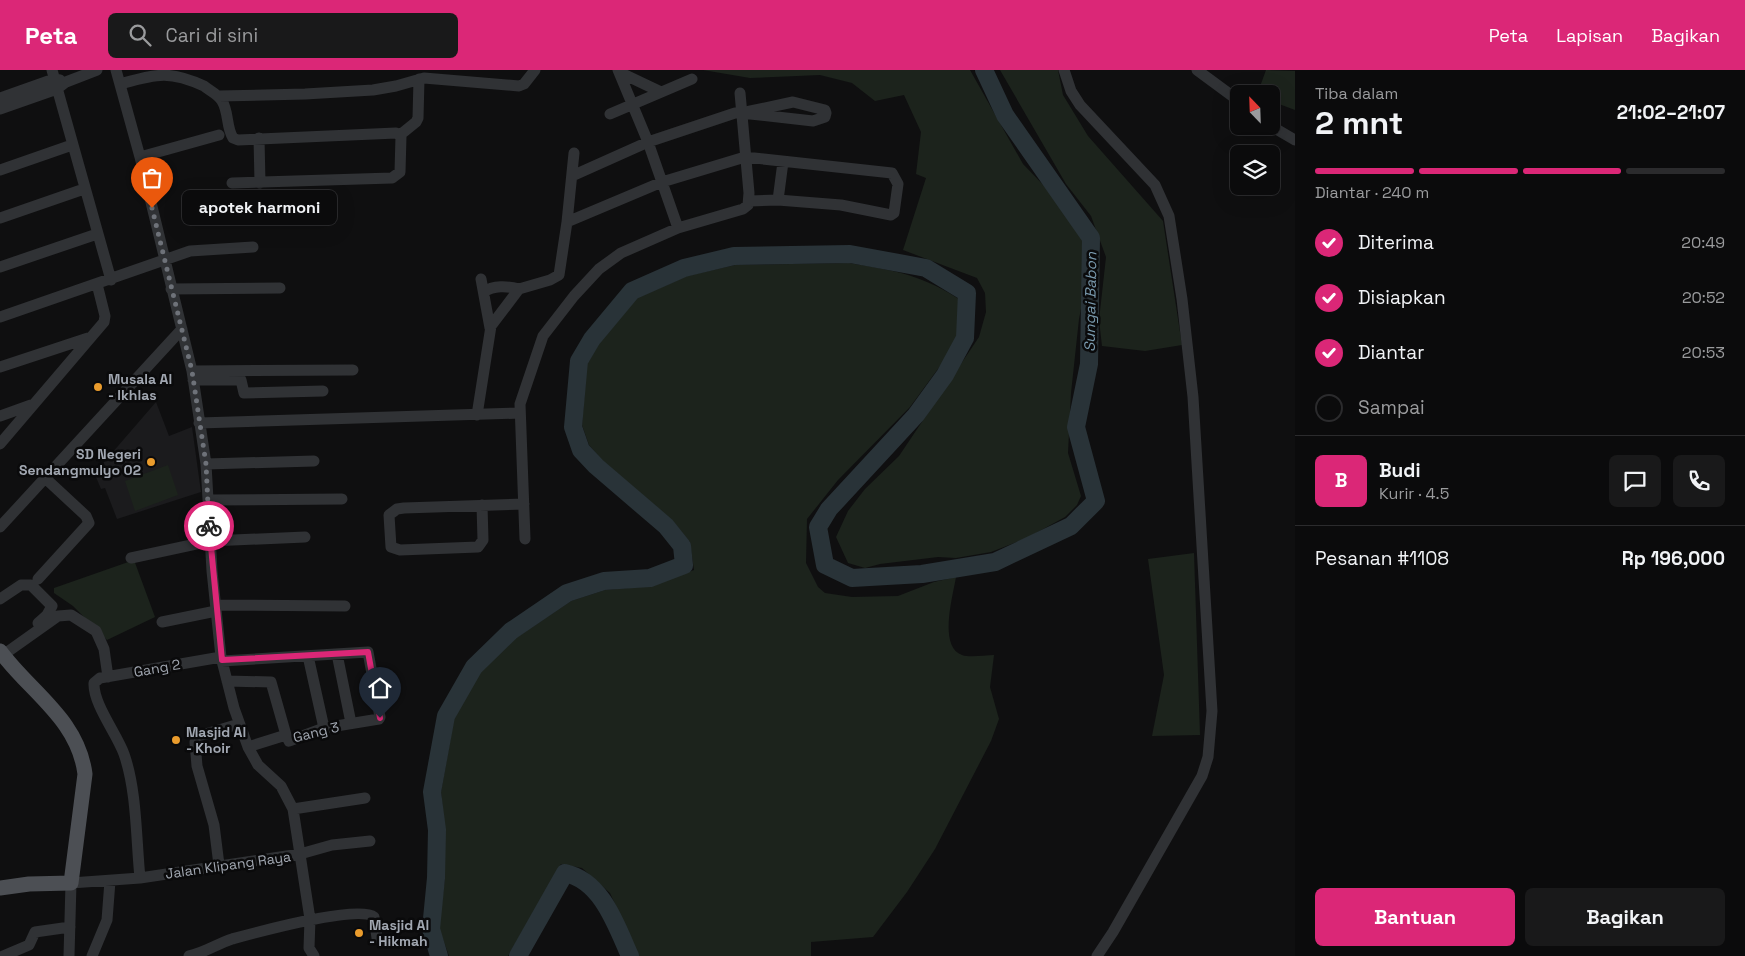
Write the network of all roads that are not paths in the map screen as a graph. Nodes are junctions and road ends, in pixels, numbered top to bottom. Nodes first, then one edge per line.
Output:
1 (97, 70) edge
2 (116, 70) edge
3 (535, 70) edge
4 (1064, 70) edge
5 (1197, 70) edge
6 (619, 71) edge
7 (419, 79) junction
8 (692, 79) dead end
9 (57, 80) edge
10 (120, 84) junction
11 (661, 92) junction
12 (740, 93) dead end
13 (1230, 94) edge
14 (219, 96) junction
15 (0, 98) edge
16 (632, 104) junction
17 (0, 109) edge
18 (741, 113) junction
19 (610, 114) dead end
20 (1280, 131) edge
21 (220, 135) dead end
22 (400, 135) junction
23 (260, 138) junction
24 (1295, 140) edge
25 (648, 142) junction
26 (72, 145) junction
27 (574, 152) dead end
28 (140, 157) junction
29 (745, 157) junction
30 (783, 162) junction
31 (0, 170) edge
32 (572, 176) junction
33 (662, 182) junction
34 (232, 183) dead end
35 (260, 183) junction
36 (84, 189) junction
37 (778, 200) junction
38 (750, 201) junction
39 (0, 218) edge
40 (567, 222) junction
41 (678, 228) junction
42 (97, 234) junction
43 (253, 248) dead end
44 (163, 260) junction
45 (0, 267) edge
46 (482, 279) dead end
47 (111, 280) junction
48 (97, 284) junction
49 (280, 288) dead end
50 (171, 289) junction
51 (519, 289) junction
52 (484, 292) junction
53 (0, 317) edge
54 (490, 328) junction
55 (182, 329) junction
56 (90, 338) junction
57 (0, 368) edge
58 (353, 370) dead end
59 (192, 376) junction
60 (323, 391) dead end
61 (31, 405) junction
62 (520, 413) junction
63 (477, 415) junction
64 (0, 416) edge
65 (199, 423) junction
66 (0, 444) edge
67 (314, 461) dead end
68 (206, 464) junction
69 (44, 478) junction
70 (342, 499) dead end
71 (208, 500) junction
72 (524, 504) junction
73 (482, 505) junction
74 (0, 527) edge
75 (304, 537) dead end
76 (525, 539) dead end
77 (210, 540) junction
78 (131, 558) dead end
79 (38, 579) dead end
80 (0, 599) edge
81 (345, 606) dead end
82 (216, 608) junction
83 (162, 622) dead end
84 (1, 652) edge
85 (337, 654) junction
86 (308, 656) junction
87 (221, 659) junction
88 (108, 677) junction
89 (227, 681) junction
90 (351, 723) junction
91 (239, 724) junction
92 (324, 728) junction
93 (286, 735) junction
94 (248, 747) junction
95 (365, 798) dead end
96 (293, 809) junction
97 (370, 841) dead end
98 (300, 854) junction
99 (219, 865) junction
100 (140, 878) junction
101 (110, 881) junction
102 (71, 883) junction
103 (0, 888) edge
104 (310, 919) junction
105 (70, 927) junction
106 (377, 938) dead end
107 (3, 956) edge
108 (69, 956) edge
109 (92, 956) edge
110 (193, 956) edge
111 (314, 956) edge
112 (1096, 956) edge

1 - 9 street
2 - 10 street, Jalan Klipang Raya
3 - 7 street
4 - 112 street
5 - 13 street
6 - 11 street
6 - 16 street
7 - 14 street
7 - 22 street
8 - 11 street
9 - 15 street
9 - 17 street
9 - 26 street
10 - 14 street
10 - 28 street, Jalan Klipang Raya
11 - 16 street
12 - 18 street
14 - 23 street
16 - 19 street
16 - 25 street
18 - 18 street
18 - 25 street
18 - 29 street
20 - 24 street
21 - 28 street
22 - 23 street
22 - 35 street
23 - 35 street
25 - 32 street
25 - 33 street
26 - 31 street
26 - 36 street
27 - 32 street
28 - 44 street, Jalan Klipang Raya
29 - 30 street
29 - 33 street
29 - 38 street
30 - 37 street
30 - 37 street
32 - 40 street
33 - 40 street
33 - 41 street
34 - 35 street
36 - 39 street
36 - 42 street
37 - 38 street
38 - 41 street
40 - 51 street
41 - 62 street
42 - 45 street
42 - 47 street
43 - 44 street
44 - 47 street
44 - 50 street, Jalan Klipang Raya
46 - 52 street
47 - 48 street
48 - 53 street
48 - 56 street
49 - 50 street
50 - 55 street, Jalan Klipang Raya
51 - 52 street
51 - 54 street
52 - 54 street
54 - 63 street
55 - 59 street, Jalan Klipang Raya
55 - 69 street
56 - 57 street
56 - 61 street
58 - 59 street
59 - 60 street
59 - 65 street, Jalan Klipang Raya
61 - 64 street
61 - 66 street
62 - 63 street
62 - 72 street
63 - 65 street
65 - 68 street, Jalan Klipang Raya
67 - 68 street
68 - 71 street, Jalan Klipang Raya
69 - 74 street
69 - 79 street
70 - 71 street
71 - 77 street, Jalan Klipang Raya
72 - 73 street
72 - 76 street
73 - 73 street
75 - 77 street
77 - 78 street
77 - 82 street, Jalan Klipang Raya
80 - 84 street
81 - 82 street
82 - 83 street
82 - 87 street, Jalan Klipang Raya
84 - 88 street
84 - 102 main road
85 - 86 street, Gang 2
85 - 90 street
85 - 90 street, Gang 3
86 - 87 street, Gang 2
86 - 92 street
87 - 88 street, Gang 2
87 - 89 street, Jalan Klipang Raya
88 - 100 street, Gang 2
89 - 91 street, Jalan Klipang Raya
89 - 93 street
90 - 92 street, Gang 3
91 - 94 street, Jalan Klipang Raya
91 - 99 street
92 - 93 street, Gang 3
93 - 94 street, Gang 3
94 - 96 street, Jalan Klipang Raya
95 - 96 street
96 - 98 street, Jalan Klipang Raya
97 - 98 street
98 - 99 street, Jalan Klipang Raya
98 - 104 street
99 - 100 street, Jalan Klipang Raya
100 - 101 street, Jalan Klipang Raya
101 - 102 street, Jalan Klipang Raya
101 - 109 street
102 - 103 main road, Jalan Klipang Raya
102 - 105 street
104 - 106 street
104 - 110 street
104 - 111 street
105 - 107 street
105 - 108 street

